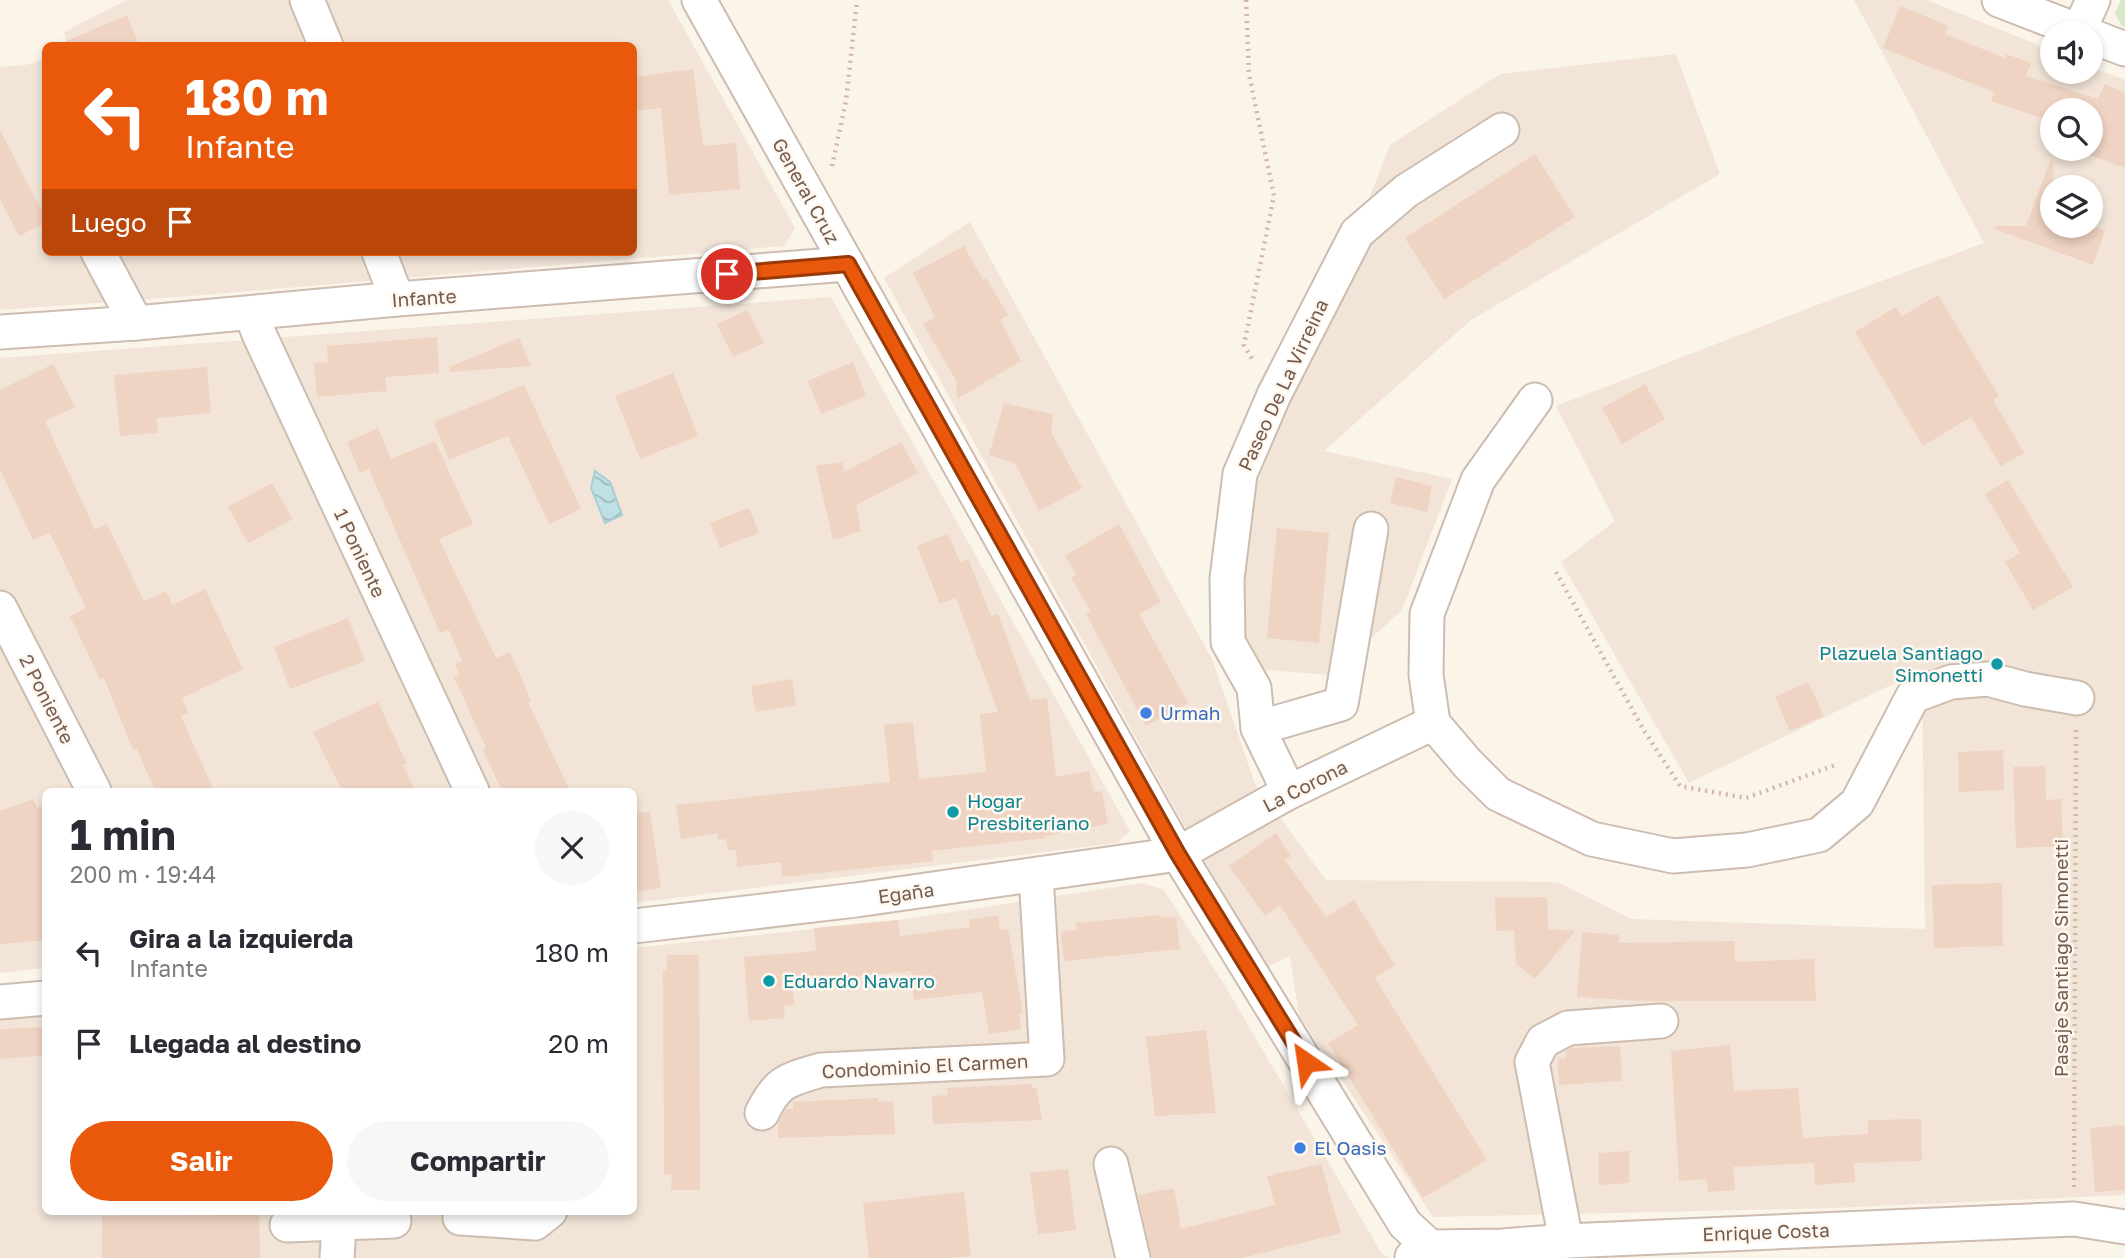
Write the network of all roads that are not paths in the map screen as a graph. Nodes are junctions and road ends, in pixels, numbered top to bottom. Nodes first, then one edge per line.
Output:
1 (307, 0) edge
2 (699, 0) edge
3 (1999, 0) edge
4 (2093, 0) edge
5 (2054, 21) edge
6 (2088, 21) edge
7 (2103, 40) edge
8 (325, 42) edge
9 (2125, 49) edge
10 (1503, 130) dead end
11 (100, 256) edge
12 (381, 256) edge
13 (848, 264) junction
14 (397, 299) junction
15 (251, 313) junction
16 (136, 323) junction
17 (0, 332) edge
18 (1535, 400) dead end
19 (1371, 529) dead end
20 (0, 608) edge
21 (2077, 698) road end
22 (1433, 723) junction
23 (1258, 728) junction
24 (92, 788) edge
25 (471, 788) edge
26 (1289, 792) junction
27 (1178, 854) junction
28 (1037, 874) junction
29 (637, 926) edge
30 (42, 998) edge
31 (0, 1002) edge
32 (1661, 1021) dead end
33 (762, 1113) dead end
34 (1111, 1164) dead end
35 (545, 1215) edge
36 (460, 1218) dead end
37 (394, 1222) dead end
38 (338, 1224) junction
39 (287, 1225) dead end
40 (2125, 1227) edge
41 (1566, 1241) junction
42 (1420, 1252) edge
43 (337, 1258) edge
44 (1133, 1258) edge

1 - 8 street
2 - 13 street, General Cruz
3 - 5 street
4 - 6 street
7 - 9 street
10 - 23 street, Paseo De La Virreina
11 - 16 street
12 - 14 street
13 - 14 street, Infante
13 - 27 street, General Cruz
14 - 15 street, Infante
15 - 16 street, Infante
15 - 25 street, 1 Poniente
16 - 17 street, Infante
18 - 22 street
19 - 23 street
20 - 24 street, 2 Poniente
21 - 22 street
22 - 26 street, La Corona
23 - 26 street, Paseo De La Virreina
26 - 27 street, La Corona
27 - 28 street, Egaña
27 - 42 street, General Cruz
28 - 29 street, Egaña
28 - 33 street, Condominio El Carmen
30 - 31 street
32 - 41 street
34 - 44 street
35 - 36 street
37 - 38 street
38 - 39 street
38 - 43 street
40 - 41 street, Enrique Costa
41 - 42 street, Enrique Costa

